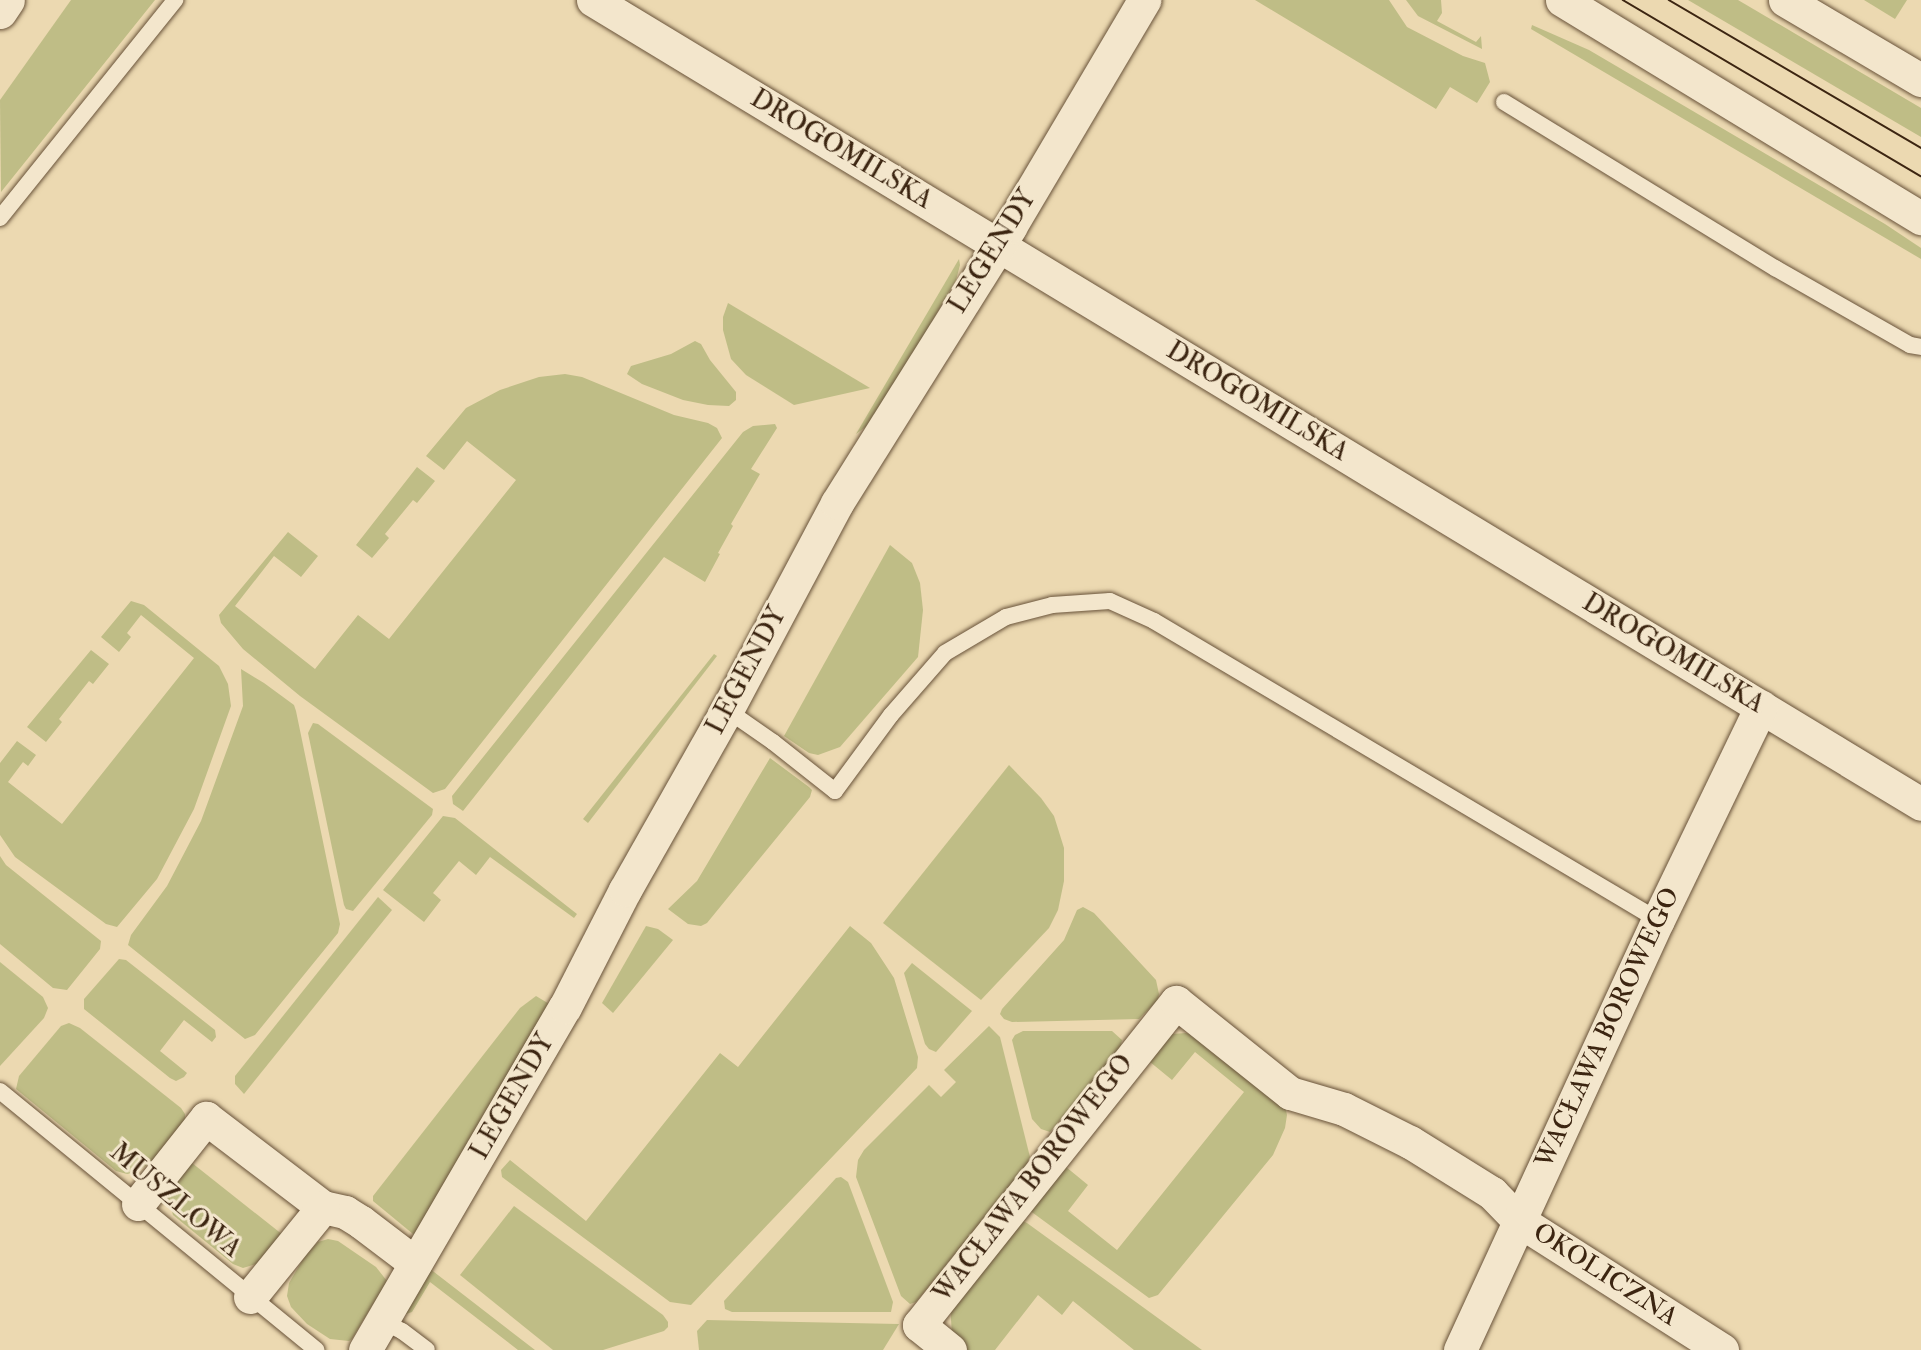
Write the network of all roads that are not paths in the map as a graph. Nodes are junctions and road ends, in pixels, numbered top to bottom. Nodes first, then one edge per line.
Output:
1 (8, 0) edge
2 (175, 0) edge
3 (593, 0) edge
4 (1144, 0) edge
5 (1562, 0) edge
6 (1785, 0) edge
7 (0, 12) edge
8 (1921, 80) edge
9 (1504, 102) dead end
10 (0, 218) edge
11 (1921, 218) edge
12 (998, 246) junction
13 (1921, 347) edge
14 (1761, 707) junction
15 (727, 710) junction
16 (1921, 804) edge
17 (1658, 920) junction
18 (1176, 1002) joint
19 (0, 1091) edge
20 (138, 1204) junction
21 (323, 1207) junction
22 (1518, 1220) junction
23 (415, 1263) junction
24 (250, 1297) junction
25 (382, 1321) junction
26 (317, 1350) edge
27 (365, 1350) edge
28 (427, 1350) edge
29 (950, 1350) edge
30 (1460, 1350) edge
31 (1722, 1350) edge

1 - 7 street
2 - 10 lane
3 - 12 street, DROGOMILSKA
4 - 12 street, LEGENDY
5 - 11 street
6 - 8 street
9 - 13 lane
12 - 14 street, DROGOMILSKA
12 - 15 street, LEGENDY
14 - 16 street, DROGOMILSKA
14 - 17 street, WACŁAWA BOROWEGO
15 - 17 lane
15 - 23 street, LEGENDY
17 - 22 street, WACŁAWA BOROWEGO
18 - 22 street, OKOLICZNA
18 - 29 street, WACŁAWA BOROWEGO
19 - 20 lane, MUSZLOWA
20 - 21 street
20 - 24 lane, MUSZLOWA
21 - 23 street
21 - 24 street
22 - 30 street, WACŁAWA BOROWEGO
22 - 31 street, OKOLICZNA
23 - 25 street, LEGENDY
24 - 26 lane, MUSZLOWA
25 - 27 street, LEGENDY
25 - 28 lane

